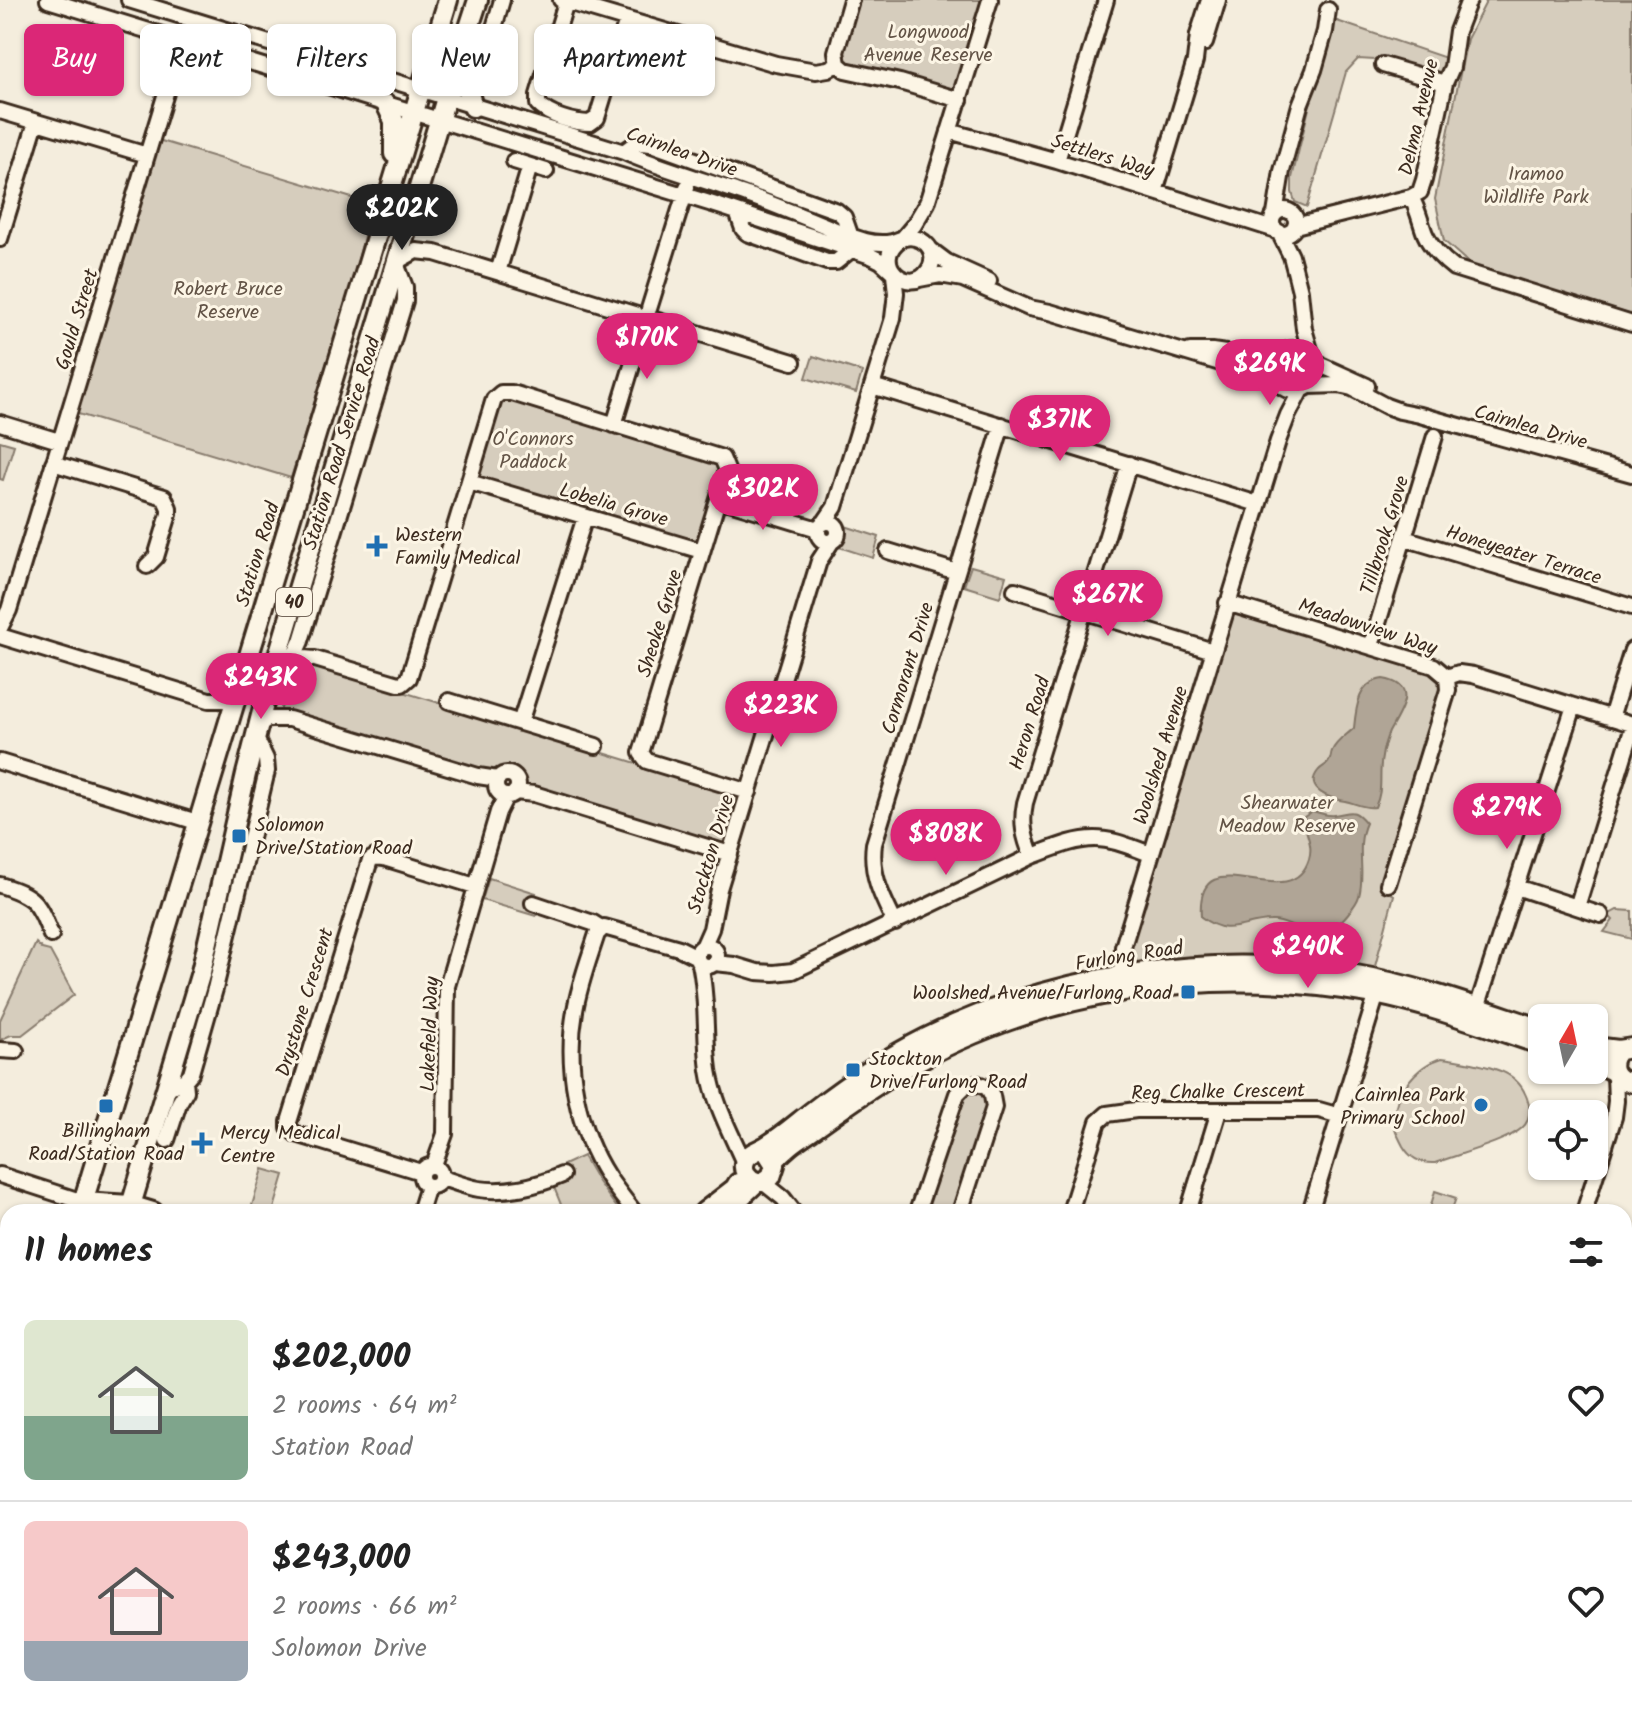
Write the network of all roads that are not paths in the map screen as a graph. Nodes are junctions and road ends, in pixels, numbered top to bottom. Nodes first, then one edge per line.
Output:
1 (129, 0) edge
2 (448, 0) edge
3 (478, 0) edge
4 (502, 0) edge
5 (851, 0) edge
6 (990, 0) edge
7 (1106, 0) edge
8 (1209, 0) edge
9 (1218, 0) edge
10 (1469, 0) edge
11 (564, 1) edge
12 (59, 2) edge
13 (1330, 5) edge
14 (627, 20) junction
15 (210, 24) edge
16 (441, 24) edge
17 (470, 24) edge
18 (495, 24) edge
19 (140, 27) edge
20 (251, 36) edge
21 (251, 61) edge
22 (1195, 61) junction
23 (838, 64) junction
24 (1383, 65) dead end
25 (1445, 83) junction
26 (412, 87) edge
27 (165, 96) edge
28 (418, 96) edge
29 (440, 96) edge
30 (471, 96) edge
31 (446, 98) junction
32 (960, 100) junction
33 (386, 104) junction
34 (473, 107) junction
35 (0, 111) edge
36 (414, 112) junction
37 (440, 121) junction
38 (36, 122) junction
39 (949, 131) junction
40 (624, 152) junction
41 (147, 155) junction
42 (514, 161) dead end
43 (1057, 161) junction
44 (530, 166) junction
45 (546, 171) dead end
46 (691, 177) junction
47 (392, 185) junction
48 (1155, 192) junction
49 (684, 195) junction
50 (1411, 197) junction
51 (927, 203) junction
52 (410, 220) junction
53 (1284, 222) junction
54 (902, 238) junction
55 (0, 239) edge
56 (851, 244) junction
57 (930, 248) junction
58 (435, 253) junction
59 (397, 263) junction
60 (498, 272) junction
61 (893, 273) junction
62 (918, 280) junction
63 (1301, 310) junction
64 (1050, 312) junction
65 (646, 318) junction
66 (893, 318) junction
67 (1632, 324) edge
68 (1178, 350) junction
69 (1285, 352) junction
70 (1313, 360) junction
71 (793, 362) dead end
72 (1278, 382) junction
73 (872, 386) junction
74 (1305, 388) junction
75 (1420, 415) junction
76 (0, 423) edge
77 (614, 425) junction
78 (1002, 425) junction
79 (1435, 436) dead end
80 (59, 441) junction
81 (1278, 441) junction
82 (53, 463) junction
83 (1129, 464) junction
84 (1632, 474) edge
85 (469, 482) junction
86 (719, 499) junction
87 (1258, 504) junction
88 (585, 517) junction
89 (826, 531) junction
90 (1404, 538) junction
91 (889, 550) dead end
92 (702, 551) junction
93 (147, 566) dead end
94 (957, 572) junction
95 (1015, 591) dead end
96 (1227, 603) junction
97 (1632, 607) edge
98 (1085, 611) junction
99 (2, 634) edge
100 (301, 641) junction
101 (1371, 646) junction
102 (1632, 650) edge
103 (1213, 651) junction
104 (315, 659) junction
105 (283, 662) junction
106 (1447, 677) junction
107 (267, 692) junction
108 (237, 696) junction
109 (209, 700) junction
110 (449, 701) dead end
111 (1574, 706) junction
112 (1611, 718) junction
113 (289, 719) junction
114 (229, 720) junction
115 (520, 723) junction
116 (1632, 727) edge
117 (256, 731) junction
118 (596, 746) dead end
119 (0, 762) edge
120 (506, 788) junction
121 (749, 792) junction
122 (197, 822) junction
123 (730, 854) junction
124 (1151, 854) junction
125 (1032, 856) junction
126 (1388, 884) dead end
127 (0, 885) edge
128 (475, 886) junction
129 (1516, 887) junction
130 (533, 903) dead end
131 (1577, 907) junction
132 (1601, 915) dead end
133 (895, 923) junction
134 (601, 928) junction
135 (51, 935) dead end
136 (707, 956) junction
137 (1124, 982) junction
138 (1379, 988) junction
139 (1477, 1008) junction
140 (1528, 1024) edge
141 (1528, 1041) edge
142 (1627, 1046) edge
143 (0, 1050) edge
144 (16, 1051) dead end
145 (1623, 1078) edge
146 (176, 1084) junction
147 (1219, 1111) junction
148 (1340, 1116) junction
149 (167, 1140) dead end
150 (759, 1167) junction
151 (0, 1175) edge
152 (431, 1175) junction
153 (562, 1175) dead end
154 (74, 1204) edge
155 (83, 1204) edge
156 (132, 1204) edge
157 (422, 1204) edge
158 (628, 1204) edge
159 (714, 1204) edge
160 (731, 1204) edge
161 (788, 1204) edge
162 (920, 1204) edge
163 (963, 1204) edge
164 (1072, 1204) edge
165 (1190, 1204) edge
166 (1312, 1204) edge
167 (1587, 1204) edge

1 - 15 street, Cairnlea Drive
2 - 16 main road, Station Road / 40
3 - 17 main road, 40
4 - 18 street
5 - 23 street
6 - 32 street
7 - 43 street
8 - 22 street
9 - 22 street
10 - 25 street, Delma Avenue
11 - 14 street
11 - 14 street
12 - 19 street, Cairnlea Drive
13 - 53 street
14 - 23 street
20 - 26 street, Cairnlea Drive
21 - 33 street, Cairnlea Drive
22 - 48 street
23 - 32 street
24 - 25 street
25 - 50 street, Delma Avenue
27 - 41 street, Gould Street
28 - 36 main road, Station Road / 40
29 - 31 street, Cairnlea Drive
30 - 34 main road
31 - 34 street, Cairnlea Drive
31 - 37 main road, 40
32 - 39 street
33 - 36 street, Cairnlea Drive
33 - 47 main road
34 - 40 street, Cairnlea Drive
35 - 38 street
36 - 37 street, Cairnlea Drive
36 - 47 main road, Station Road / 40
37 - 49 street, Cairnlea Drive
37 - 52 main road, 40
38 - 41 street
38 - 55 street
39 - 43 street, Settlers Way
39 - 51 street
40 - 46 street, Cairnlea Drive
40 - 56 street
41 - 80 street, Gould Street
42 - 44 street
43 - 48 street, Settlers Way
44 - 45 street
44 - 60 street
46 - 49 street
46 - 56 street, Cairnlea Drive
47 - 108 main road, Station Road / 40
48 - 53 street, Settlers Way
49 - 56 street, Cairnlea Drive
49 - 65 street
50 - 53 street, Delma Avenue
50 - 67 street
51 - 54 street
51 - 57 street
52 - 58 street
52 - 59 main road, 40
53 - 63 street
54 - 56 street, Cairnlea Drive
54 - 57 street
54 - 61 street
56 - 61 street, Cairnlea Drive
57 - 62 street
57 - 64 street
58 - 59 street
58 - 60 street
59 - 100 street, Station Road Service Road
59 - 105 main road, 40
60 - 65 street
61 - 62 street
61 - 66 street
62 - 64 street
62 - 66 street
63 - 69 street
63 - 70 street
64 - 68 street
65 - 71 street
65 - 77 street
66 - 73 street
68 - 69 street
68 - 72 street
69 - 70 street
69 - 72 street
70 - 74 street
70 - 75 street, Cairnlea Drive
72 - 74 street
72 - 81 street, Woolshed Avenue
73 - 78 street
73 - 89 street
74 - 75 street, Cairnlea Drive
74 - 81 street, Woolshed Avenue
75 - 84 street, Cairnlea Drive
76 - 80 street
77 - 85 street
77 - 86 street, Sheoke Grove
78 - 83 street
78 - 94 street, Cormorant Drive
79 - 90 street, Tillbrook Grove
80 - 82 street, Gould Street
81 - 87 street, Woolshed Avenue
82 - 93 street
82 - 99 street, Gould Street
83 - 87 street
83 - 98 street, Heron Road
85 - 88 street, Lobelia Grove
85 - 104 street
86 - 89 street
86 - 92 street, Sheoke Grove
87 - 96 street, Woolshed Avenue
88 - 92 street, Lobelia Grove
88 - 115 street
89 - 121 street, Stockton Drive
90 - 97 street, Honeyeater Terrace
90 - 101 street, Tillbrook Grove
91 - 94 street
92 - 121 street, Sheoke Grove
94 - 133 street, Cormorant Drive
95 - 98 street
96 - 101 street, Meadowview Way
96 - 103 street, Woolshed Avenue
98 - 103 street
98 - 125 street, Heron Road
99 - 109 street
100 - 104 street
100 - 105 street, Station Road Service Road
101 - 106 street, Meadowview Way
102 - 112 street
103 - 124 street, Woolshed Avenue
104 - 105 street
105 - 107 main road, 40
106 - 111 street, Meadowview Way
106 - 126 street
107 - 113 street
107 - 117 main road, 40
108 - 109 street
108 - 114 main road, Station Road / 40
109 - 114 street
110 - 115 street
111 - 112 street, Meadowview Way
111 - 129 street
112 - 116 street, Meadowview Way
113 - 117 street
113 - 120 street
114 - 122 main road, Station Road / 40
115 - 118 street
116 - 131 street
117 - 146 main road, 40
119 - 122 street
120 - 123 street
120 - 128 street, Lakefield Way
121 - 123 street, Stockton Drive
122 - 155 main road, Station Road / 40
123 - 136 street, Stockton Drive
124 - 125 street
124 - 137 street, Woolshed Avenue
125 - 133 street
127 - 135 street
128 - 152 street, Lakefield Way
128 - 152 street, Drystone Crescent
129 - 131 street
129 - 139 street
130 - 134 street
131 - 132 street
133 - 136 street
134 - 136 street
134 - 158 street
136 - 150 street, Stockton Drive
137 - 138 main road, Furlong Road
137 - 150 main road, Furlong Road
138 - 139 main road, Furlong Road
138 - 141 main road, Furlong Road
138 - 148 street
139 - 140 main road, Furlong Road
142 - 145 main road
143 - 144 street
145 - 167 street
146 - 149 street
146 - 156 main road, 40
147 - 148 street, Reg Chalke Crescent
147 - 164 street, Reg Chalke Crescent
147 - 165 street
148 - 166 street
150 - 159 main road, Furlong Road
150 - 160 main road, Furlong Road
150 - 161 street, Stockton Drive
151 - 154 street
152 - 153 street
152 - 157 street, Lakefield Way
162 - 163 street

